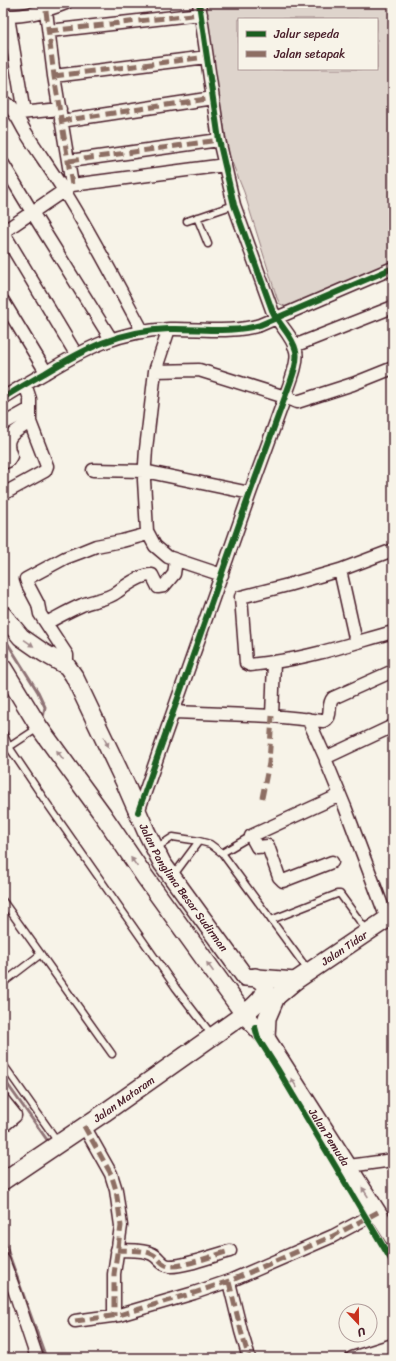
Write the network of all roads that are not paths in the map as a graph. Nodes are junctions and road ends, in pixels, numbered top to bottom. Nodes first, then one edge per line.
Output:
1 (66, 3) edge
2 (200, 8) edge
3 (46, 11) junction
4 (6, 16) edge
5 (49, 31) junction
6 (207, 57) junction
7 (54, 76) junction
8 (213, 98) junction
9 (3, 102) edge
10 (18, 114) junction
11 (60, 115) junction
12 (220, 140) junction
13 (70, 161) junction
14 (3, 164) edge
15 (225, 166) junction
16 (68, 187) junction
17 (234, 205) junction
18 (32, 212) junction
19 (197, 217) junction
20 (187, 221) dead end
21 (3, 232) edge
22 (208, 244) dead end
23 (393, 268) edge
24 (3, 301) edge
25 (393, 307) edge
26 (275, 318) junction
27 (169, 329) junction
28 (143, 332) junction
29 (111, 339) junction
30 (294, 346) junction
31 (76, 354) junction
32 (393, 368) edge
33 (155, 371) junction
34 (46, 372) junction
35 (25, 384) junction
36 (4, 394) edge
37 (285, 397) junction
38 (30, 409) junction
39 (30, 422) junction
40 (3, 424) edge
41 (3, 463) edge
42 (93, 470) dead end
43 (144, 471) junction
44 (250, 493) junction
45 (3, 494) edge
46 (148, 534) junction
47 (393, 550) edge
48 (176, 560) junction
49 (340, 570) junction
50 (222, 575) junction
51 (3, 615) edge
52 (46, 623) junction
53 (393, 632) edge
54 (356, 642) junction
55 (274, 662) junction
56 (67, 666) junction
57 (393, 671) edge
58 (5, 676) edge
59 (174, 712) junction
60 (272, 716) junction
61 (308, 719) junction
62 (393, 726) edge
63 (39, 727) junction
64 (3, 733) edge
65 (9, 747) junction
66 (3, 751) edge
67 (326, 759) junction
68 (340, 795) junction
69 (138, 812) junction
70 (251, 836) junction
71 (199, 841) junction
72 (154, 849) junction
73 (222, 853) junction
74 (332, 862) dead end
75 (172, 877) junction
76 (3, 901) edge
77 (390, 917) edge
78 (271, 920) junction
79 (368, 932) junction
80 (41, 954) junction
81 (309, 971) junction
82 (255, 977) junction
83 (295, 981) junction
84 (3, 983) edge
85 (276, 997) junction
86 (257, 1003) junction
87 (244, 1014) junction
88 (213, 1036) junction
89 (266, 1038) junction
90 (112, 1054) dead end
91 (3, 1064) edge
92 (3, 1100) edge
93 (3, 1126) edge
94 (84, 1126) junction
95 (54, 1146) junction
96 (393, 1160) edge
97 (349, 1166) junction
98 (3, 1181) edge
99 (378, 1212) junction
100 (393, 1237) edge
101 (117, 1250) junction
102 (230, 1251) dead end
103 (3, 1260) edge
104 (229, 1282) junction
105 (114, 1316) junction
106 (75, 1321) dead end
107 (393, 1345) edge
108 (37, 1358) edge
109 (249, 1358) edge
110 (352, 1358) edge

1 - 3 street
2 - 5 street
2 - 6 street
3 - 4 street
3 - 5 street
4 - 10 street
5 - 7 street
6 - 7 street
6 - 8 street
7 - 11 street
8 - 11 street
8 - 12 street
9 - 10 street
10 - 11 street
10 - 16 street
11 - 13 street
12 - 13 street
12 - 15 street
13 - 16 street
14 - 18 street
15 - 16 street
15 - 17 street
16 - 18 street
16 - 28 street
17 - 19 lane
17 - 26 street
18 - 21 street
18 - 29 street
19 - 20 lane
19 - 22 lane
21 - 31 street
23 - 26 street
24 - 34 street
25 - 30 street
26 - 27 street
26 - 30 street
27 - 28 street
27 - 33 street
28 - 29 street
29 - 31 street
30 - 37 street
31 - 34 street
32 - 37 street
33 - 37 street
33 - 43 street
34 - 35 street
35 - 36 street
35 - 38 street
37 - 44 street
38 - 39 street
38 - 40 street
39 - 41 street
39 - 45 street
42 - 43 street
43 - 44 street
43 - 46 street
44 - 50 street
46 - 48 street
46 - 52 street
47 - 49 street
48 - 50 street
48 - 52 street
49 - 54 street
49 - 55 street
50 - 59 street
51 -> 56 main road, Jalan Panglima Besar Sudirman
52 - 56 street
53 - 54 street
54 - 55 street
55 - 60 street
56 -> 69 main road, Jalan Panglima Besar Sudirman
57 - 61 street
58 - 63 main road
59 - 60 street
59 - 69 street
60 - 61 street
61 - 67 street
62 - 67 street
63 - 65 lane
87 -> 63 main road, Jalan Pemuda
64 - 65 lane
65 - 66 lane
65 - 88 lane
67 - 68 street
68 - 70 street
68 - 77 street
69 - 72 main road, Jalan Panglima Besar Sudirman
70 - 73 lane
70 - 74 street
71 - 72 lane
71 - 73 lane
71 - 75 lane
72 - 75 main road, Jalan Panglima Besar Sudirman
73 - 78 lane
75 - 82 main road, Jalan Panglima Besar Sudirman
76 - 80 lane
77 - 79 main road, Jalan Tidar
78 - 79 lane
78 - 81 lane
79 - 81 main road, Jalan Tidar
80 - 84 lane
80 - 90 lane
81 - 83 main road, Jalan Tidar
82 - 83 main road
82 - 86 main road
83 - 85 main road, Jalan Tidar
85 - 86 main road
85 - 89 main road
86 - 87 main road, Jalan Mataram
87 - 88 main road, Jalan Mataram
87 - 89 main road, Jalan Pemuda
88 - 94 main road, Jalan Mataram
97 -> 89 main road, Jalan Pemuda
91 - 95 lane
92 - 93 street
94 - 95 main road, Jalan Mataram
94 - 101 street
95 - 98 main road, Jalan Mataram
96 - 97 street
99 -> 97 main road, Jalan Pemuda
99 - 100 main road, Jalan Pemuda
99 - 104 street
101 - 102 street
101 - 105 street
103 - 108 street
104 - 105 street
104 - 109 street
105 - 106 street
107 - 110 street

